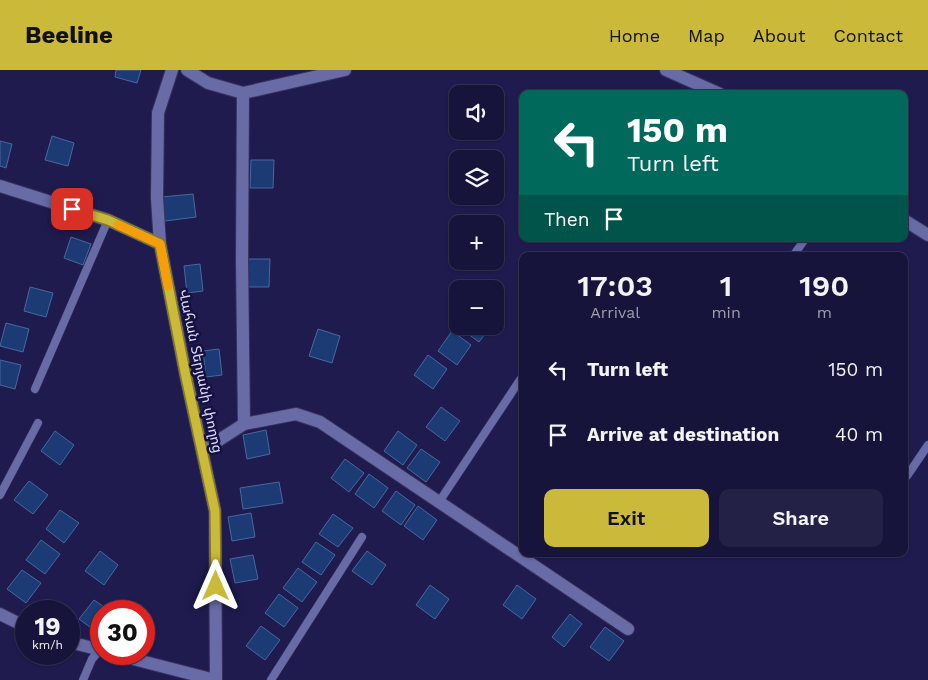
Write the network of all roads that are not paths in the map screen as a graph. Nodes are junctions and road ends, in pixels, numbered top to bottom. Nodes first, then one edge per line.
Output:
1 (172, 70) edge
2 (186, 70) edge
3 (345, 70) edge
4 (666, 70) edge
5 (711, 90) edge
6 (243, 93) junction
7 (0, 186) edge
8 (108, 220) junction
9 (908, 222) edge
10 (928, 235) edge
11 (160, 244) junction
12 (519, 382) edge
13 (35, 389) dead end
14 (38, 423) dead end
15 (244, 424) junction
16 (928, 445) edge
17 (202, 451) junction
18 (908, 475) edge
19 (0, 496) edge
20 (439, 502) junction
21 (362, 537) dead end
22 (519, 556) edge
23 (521, 557) edge
24 (0, 614) edge
25 (15, 622) edge
26 (628, 629) dead end
27 (90, 664) edge
28 (155, 664) edge
29 (83, 680) edge
30 (216, 680) edge
31 (271, 680) edge

1 - 11 street, Վահան Տերյանի փողոց
2 - 6 street
3 - 6 street
4 - 5 street
6 - 15 street
7 - 8 street
8 - 11 street
8 - 13 lane
9 - 10 street
11 - 17 street, Վահան Տերյանի փողոց
12 - 20 lane
14 - 19 lane
15 - 17 street
15 - 20 street
16 - 18 lane
17 - 30 street, Վահան Տերյանի փողոց
20 - 22 street
21 - 31 lane
23 - 26 street
24 - 25 street
27 - 29 lane
28 - 30 street

